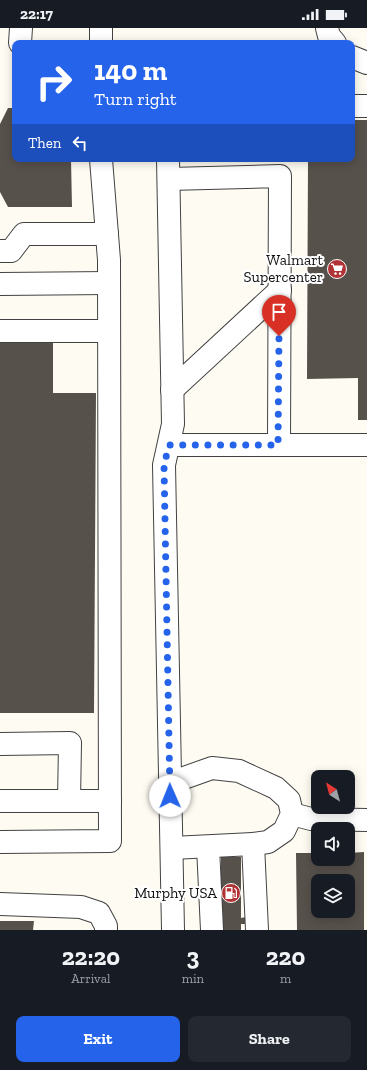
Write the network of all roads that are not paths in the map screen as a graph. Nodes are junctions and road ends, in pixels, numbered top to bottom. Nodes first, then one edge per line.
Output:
1 (21, 28) edge
2 (101, 28) edge
3 (326, 28) edge
4 (20, 40) edge
5 (101, 40) edge
6 (332, 40) edge
7 (355, 58) edge
8 (367, 62) edge
9 (355, 106) edge
10 (367, 106) edge
11 (101, 162) edge
12 (168, 169) edge
13 (107, 234) junction
14 (0, 251) edge
15 (109, 283) junction
16 (0, 284) edge
17 (280, 290) junction
18 (0, 331) edge
19 (109, 331) junction
20 (172, 390) junction
21 (169, 445) junction
22 (278, 445) junction
23 (367, 445) edge
24 (0, 744) edge
25 (170, 783) junction
26 (0, 801) edge
27 (69, 801) junction
28 (110, 801) junction
29 (292, 814) junction
30 (367, 820) edge
31 (0, 842) edge
32 (253, 844) junction
33 (208, 847) junction
34 (172, 848) junction
35 (0, 904) edge
36 (106, 930) edge
37 (173, 930) edge
38 (212, 930) edge
39 (257, 930) edge

1 - 4 lane
2 - 5 lane
3 - 6 lane
7 - 8 lane
9 - 10 lane
11 - 13 lane
12 - 17 lane
12 - 20 lane
13 - 14 lane
13 - 15 lane
15 - 16 lane
15 - 19 lane
17 - 20 lane
17 - 22 lane
18 - 19 lane
19 - 28 lane
20 - 21 lane
21 - 22 lane
21 - 25 lane
22 - 23 lane
24 - 27 lane
25 - 29 lane
25 - 34 lane
26 - 27 lane
27 - 28 lane
28 - 31 lane
29 - 30 lane
29 - 32 lane
32 - 33 lane
32 - 39 lane
33 - 34 lane
33 - 38 lane
34 - 37 lane
35 - 36 lane

